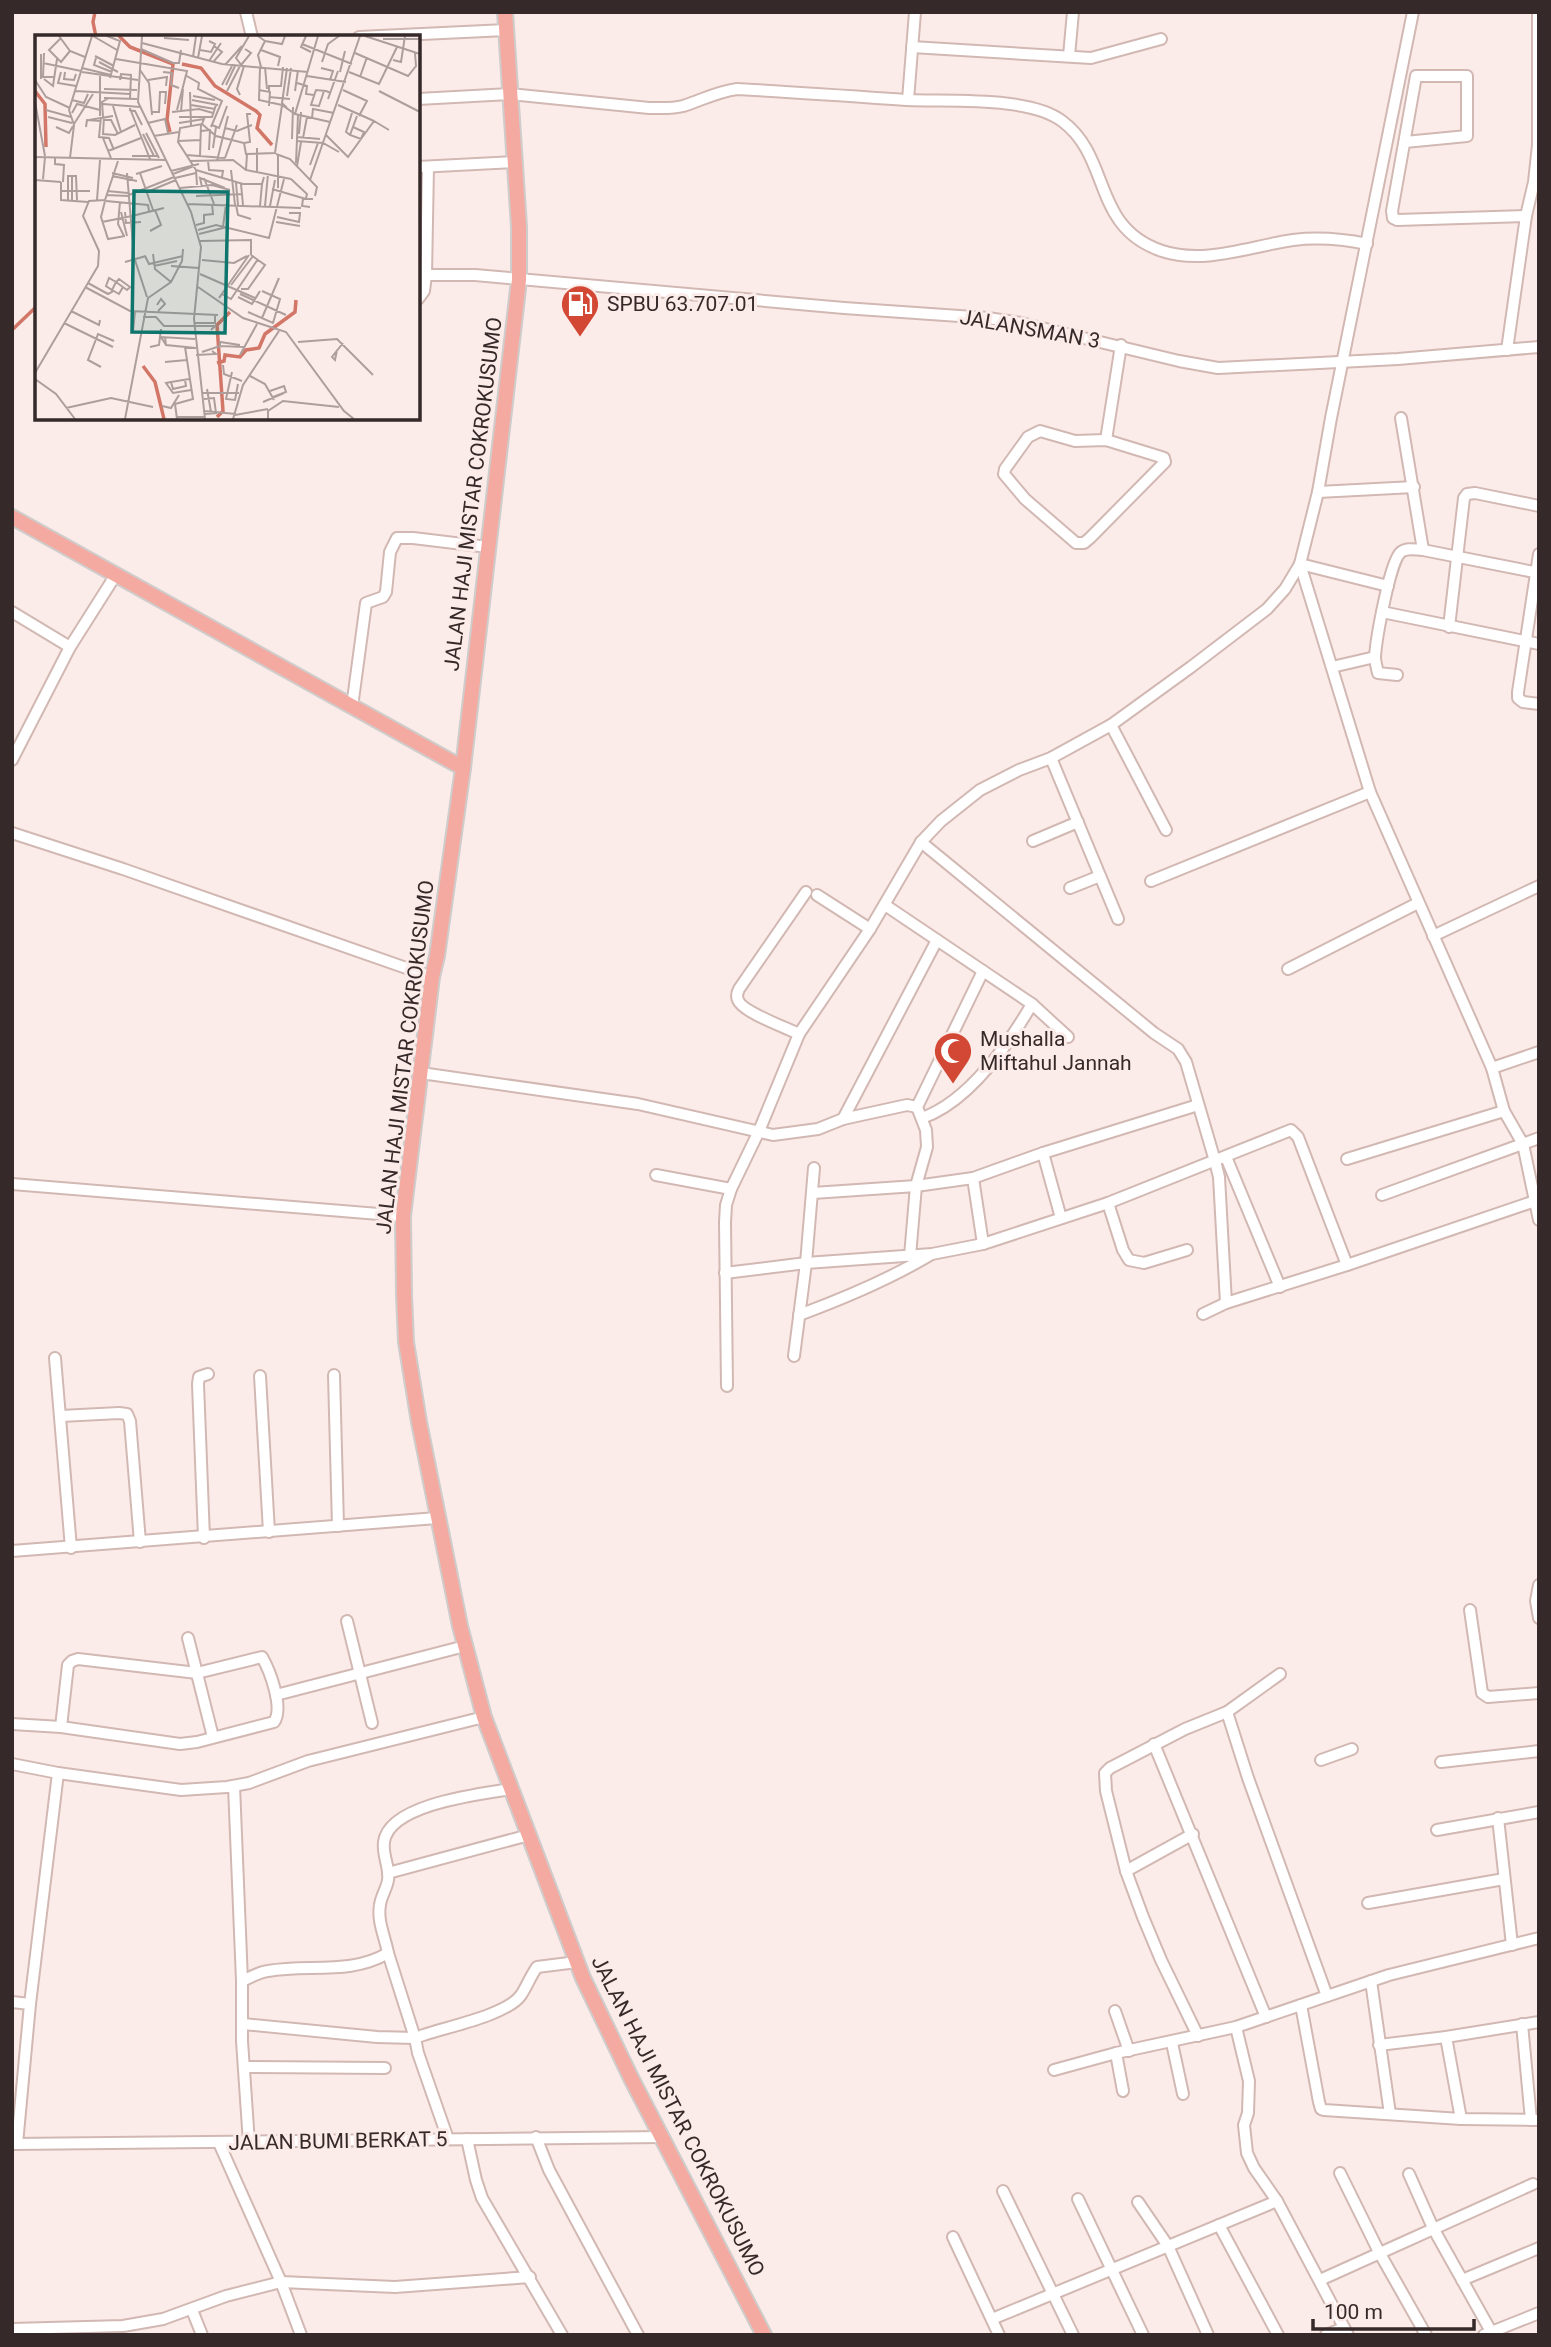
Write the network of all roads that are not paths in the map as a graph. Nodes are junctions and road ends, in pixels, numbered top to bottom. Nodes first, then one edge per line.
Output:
1 (246, 12) edge
2 (505, 12) edge
3 (915, 12) edge
4 (1073, 12) edge
5 (1413, 12) edge
6 (1538, 12) edge
7 (506, 30) junction
8 (252, 35) edge
9 (401, 35) edge
10 (1161, 39) dead end
11 (912, 47) junction
12 (1069, 56) junction
13 (510, 94) junction
14 (420, 99) edge
15 (908, 100) junction
16 (1405, 142) junction
17 (514, 162) junction
18 (423, 167) edge
19 (1535, 196) edge
20 (1526, 216) junction
21 (1367, 244) junction
22 (423, 272) edge
23 (519, 280) junction
24 (420, 296) edge
25 (1121, 345) junction
26 (1539, 347) edge
27 (1507, 350) junction
28 (1344, 360) junction
29 (1401, 418) dead end
30 (1106, 440) junction
31 (1414, 487) junction
32 (1318, 492) junction
33 (1539, 506) edge
34 (12, 517) edge
35 (488, 547) junction
36 (1423, 550) junction
37 (1539, 554) edge
38 (1457, 557) junction
39 (1300, 564) junction
40 (1537, 572) edge
41 (115, 576) junction
42 (1388, 586) junction
43 (12, 612) edge
44 (1382, 612) junction
45 (1448, 627) junction
46 (1525, 641) junction
47 (1539, 644) edge
48 (70, 647) junction
49 (1375, 657) junction
50 (1332, 667) junction
51 (1397, 675) dead end
52 (1539, 704) edge
53 (352, 707) junction
54 (1111, 725) junction
55 (1051, 758) junction
56 (12, 760) edge
57 (463, 768) junction
58 (1370, 792) junction
59 (1078, 822) junction
60 (1167, 830) dead end
61 (12, 833) edge
62 (1033, 841) dead end
63 (921, 842) junction
64 (1100, 876) junction
65 (1151, 881) dead end
66 (1539, 886) edge
67 (1070, 888) dead end
68 (1419, 903) junction
69 (885, 905) junction
70 (1118, 919) dead end
71 (870, 929) junction
72 (1433, 936) junction
73 (937, 940) junction
74 (1288, 969) dead end
75 (983, 971) junction
76 (432, 977) junction
77 (1032, 1004) junction
78 (799, 1034) junction
79 (1068, 1037) dead end
80 (1539, 1052) edge
81 (1492, 1068) junction
82 (421, 1073) junction
83 (1198, 1105) junction
84 (1504, 1111) junction
85 (920, 1113) junction
86 (843, 1119) junction
87 (759, 1131) junction
88 (1539, 1138) edge
89 (1524, 1144) junction
90 (1043, 1153) junction
91 (1221, 1159) junction
92 (1347, 1159) dead end
93 (814, 1168) dead end
94 (656, 1175) dead end
95 (973, 1178) junction
96 (12, 1184) edge
97 (916, 1186) junction
98 (731, 1189) junction
99 (813, 1193) junction
100 (1382, 1195) dead end
101 (1537, 1201) edge
102 (1108, 1203) junction
103 (403, 1216) junction
104 (1061, 1218) junction
105 (1539, 1220) edge
106 (983, 1244) junction
107 (1187, 1250) dead end
108 (932, 1254) junction
109 (910, 1256) junction
110 (806, 1263) junction
111 (1347, 1265) junction
112 (725, 1273) junction
113 (1280, 1287) junction
114 (1226, 1303) junction
115 (1203, 1314) dead end
116 (799, 1315) junction
117 (794, 1356) dead end
118 (55, 1358) dead end
119 (208, 1374) dead end
120 (334, 1375) dead end
121 (260, 1376) dead end
122 (727, 1386) dead end
123 (61, 1416) junction
124 (437, 1518) junction
125 (338, 1526) junction
126 (269, 1532) junction
127 (204, 1538) junction
128 (139, 1542) junction
129 (71, 1548) junction
130 (12, 1551) edge
131 (1539, 1585) edge
132 (1538, 1601) edge
133 (1470, 1610) dead end
134 (1539, 1618) edge
135 (347, 1621) dead end
136 (188, 1638) dead end
137 (465, 1646) junction
138 (197, 1673) junction
139 (360, 1674) junction
140 (1280, 1674) dead end
141 (1539, 1693) edge
142 (276, 1695) junction
143 (1227, 1712) junction
144 (484, 1717) junction
145 (372, 1723) dead end
146 (12, 1724) edge
147 (61, 1727) junction
148 (214, 1737) junction
149 (1154, 1744) junction
150 (1352, 1749) dead end
151 (1539, 1751) edge
152 (1321, 1760) dead end
153 (1441, 1762) dead end
154 (12, 1764) edge
155 (58, 1773) junction
156 (234, 1786) junction
157 (511, 1789) junction
158 (1539, 1812) edge
159 (1498, 1818) junction
160 (1437, 1830) dead end
161 (1193, 1834) junction
162 (529, 1835) junction
163 (1126, 1871) junction
164 (388, 1873) junction
165 (1504, 1879) junction
166 (1368, 1903) dead end
167 (1539, 1938) edge
168 (1512, 1945) junction
169 (388, 1953) junction
170 (577, 1962) junction
171 (243, 1981) junction
172 (1371, 1981) junction
173 (1327, 1996) junction
174 (12, 2002) edge
175 (30, 2004) junction
176 (1301, 2004) junction
177 (1115, 2011) dead end
178 (1266, 2017) junction
179 (1539, 2022) edge
180 (243, 2024) junction
181 (1522, 2024) junction
182 (1236, 2027) junction
183 (1198, 2036) junction
184 (1447, 2037) junction
185 (415, 2038) junction
186 (1172, 2043) junction
187 (1380, 2046) junction
188 (1129, 2051) junction
189 (1116, 2053) junction
190 (244, 2067) junction
191 (385, 2068) dead end
192 (1054, 2070) dead end
193 (1123, 2091) dead end
194 (1183, 2094) dead end
195 (1390, 2113) junction
196 (1461, 2119) junction
197 (1535, 2120) edge
198 (536, 2137) junction
199 (663, 2137) junction
200 (448, 2139) junction
201 (467, 2139) junction
202 (219, 2143) junction
203 (248, 2143) junction
204 (15, 2144) edge
205 (1340, 2173) dead end
206 (1409, 2174) dead end
207 (1533, 2184) dead end
208 (1003, 2191) dead end
209 (1078, 2199) dead end
210 (1277, 2201) junction
211 (1138, 2202) dead end
212 (1219, 2225) junction
213 (1433, 2228) junction
214 (953, 2237) dead end
215 (1168, 2246) junction
216 (1539, 2248) edge
217 (1379, 2252) junction
218 (1113, 2269) junction
219 (530, 2277) junction
220 (1320, 2280) junction
221 (1462, 2280) junction
222 (281, 2282) junction
223 (1053, 2293) junction
224 (192, 2310) junction
225 (1539, 2313) edge
226 (992, 2319) junction
227 (12, 2329) edge
228 (1346, 2331) edge
229 (70, 2332) edge
230 (1489, 2334) edge
231 (202, 2335) edge
232 (300, 2335) edge
233 (562, 2335) edge
234 (638, 2335) edge
235 (764, 2335) edge
236 (999, 2335) edge
237 (1073, 2335) edge
238 (1143, 2335) edge
239 (1208, 2335) edge
240 (1278, 2335) edge
241 (1326, 2335) edge
242 (1426, 2335) edge

1 - 8 street
2 - 7 main road, JALAN HAJI MISTAR COKROKUSUMO
3 - 11 street
4 - 12 street
5 - 21 street
6 - 19 street
7 - 9 street
7 - 13 main road, JALAN HAJI MISTAR COKROKUSUMO
10 - 12 street
11 - 12 street
11 - 15 street
13 - 14 street
13 - 15 street
13 - 17 main road, JALAN HAJI MISTAR COKROKUSUMO
15 - 21 street
16 - 16 street
16 - 20 street
17 - 18 street
17 - 23 main road, JALAN HAJI MISTAR COKROKUSUMO
18 - 22 street
19 - 20 street
20 - 27 street
21 - 28 street
22 - 23 street, JALANSMAN 3
22 - 24 street
23 - 25 street, JALANSMAN 3
23 - 35 main road, JALAN HAJI MISTAR COKROKUSUMO
25 - 28 street, JALANSMAN 3
25 - 30 street
26 - 27 street, JALANSMAN 3
27 - 28 street, JALANSMAN 3
28 - 32 street
29 - 31 street
30 - 30 street
31 - 32 street
31 - 36 street
32 - 39 street
33 - 38 street
34 - 41 main road
35 - 53 street
35 - 57 main road, JALAN HAJI MISTAR COKROKUSUMO
36 - 38 street
36 - 42 street
37 - 40 street
38 - 40 street
38 - 45 street
39 - 42 street
39 - 50 street
39 - 54 street
40 - 46 street
41 - 48 street
41 - 53 main road
42 - 44 street
43 - 48 street
44 - 45 street
44 - 49 street
45 - 46 street
46 - 47 street
46 - 52 street
48 - 56 street
49 - 50 street
49 - 51 street
50 - 58 street
53 - 57 main road
54 - 55 street
54 - 60 street
55 - 59 street
55 - 63 street
57 - 76 main road, JALAN HAJI MISTAR COKROKUSUMO
58 - 65 street
58 - 68 street
59 - 62 street
59 - 64 street
61 - 76 street
63 - 69 street
63 - 83 street
64 - 67 street
64 - 70 street
66 - 72 street
68 - 72 street
68 - 74 street
69 - 71 street
69 - 73 street
71 - 78 street
71 - 78 street
72 - 81 street
73 - 75 street
73 - 86 street
75 - 77 street
75 - 85 street
76 - 82 main road, JALAN HAJI MISTAR COKROKUSUMO
77 - 79 street
77 - 85 street
78 - 87 street
80 - 81 street
81 - 84 street
82 - 87 street
82 - 103 main road, JALAN HAJI MISTAR COKROKUSUMO
83 - 90 street
83 - 91 street
84 - 89 street
84 - 92 street
85 - 86 street
85 - 97 street
86 - 87 street
87 - 98 street
88 - 89 street
89 - 100 street
89 - 101 street
90 - 95 street
90 - 104 street
91 - 102 street
91 - 111 street
91 - 113 street
91 - 114 street
93 - 99 street
94 - 98 street
95 - 97 street
95 - 106 street
96 - 103 street
97 - 99 street
97 - 109 street
98 - 112 street
99 - 110 street
101 - 105 street
101 - 111 street
102 - 104 street
102 - 107 street
103 - 124 main road, JALAN HAJI MISTAR COKROKUSUMO
104 - 106 street
106 - 108 street
108 - 109 street
108 - 116 street
109 - 110 street
110 - 112 street
110 - 116 street
111 - 113 street
112 - 122 street
113 - 114 street
114 - 115 street
116 - 117 street
118 - 123 street
119 - 127 street
120 - 125 street
121 - 126 street
123 - 128 street
123 - 129 street
124 - 125 street
124 - 137 main road, JALAN HAJI MISTAR COKROKUSUMO
125 - 126 street
126 - 127 street
127 - 128 street
128 - 129 street
129 - 130 street
131 - 132 street
132 - 134 street
133 - 141 street
135 - 139 street
136 - 138 street
137 - 139 street
137 - 144 main road, JALAN HAJI MISTAR COKROKUSUMO
138 - 142 street
138 - 147 street
138 - 148 street
139 - 142 street
139 - 145 street
140 - 143 street
142 - 148 street
143 - 149 street
143 - 173 street
144 - 156 street
144 - 157 main road, JALAN HAJI MISTAR COKROKUSUMO
146 - 147 street
147 - 148 street
149 - 161 street
149 - 163 street
150 - 152 street
151 - 153 street
154 - 155 street
155 - 156 street
155 - 175 street
156 - 171 street
157 - 162 main road, JALAN HAJI MISTAR COKROKUSUMO
157 - 164 street
158 - 159 street
159 - 160 street
159 - 165 street
161 - 163 street
161 - 178 street
162 - 164 street
162 - 170 main road, JALAN HAJI MISTAR COKROKUSUMO
163 - 183 street
164 - 169 street
165 - 166 street
165 - 168 street
167 - 168 street
168 - 172 street
169 - 171 street
169 - 185 street
170 - 185 street
170 - 199 main road, JALAN HAJI MISTAR COKROKUSUMO
171 - 180 street
172 - 173 street
172 - 187 street
173 - 176 street
174 - 175 street
175 - 204 street
176 - 178 street
176 - 195 street
177 - 188 street
178 - 182 street
179 - 181 street
180 - 185 street
180 - 190 street
181 - 184 street
181 - 197 street
182 - 183 street
182 - 210 street
183 - 186 street
184 - 187 street
184 - 196 street
185 - 200 street
186 - 188 street
186 - 194 street
187 - 195 street
188 - 189 street
189 - 192 street
189 - 193 street
190 - 191 street
190 - 203 street
195 - 196 street
196 - 197 street
198 - 199 street, JALAN BUMI BERKAT 5
198 - 201 street, JALAN BUMI BERKAT 5
198 - 234 street
199 - 235 main road, JALAN HAJI MISTAR COKROKUSUMO
200 - 201 street, JALAN BUMI BERKAT 5
200 - 203 street, JALAN BUMI BERKAT 5
201 - 219 street
202 - 203 street, JALAN BUMI BERKAT 5
202 - 204 street, JALAN BUMI BERKAT 5
202 - 222 street
205 - 217 street
206 - 213 street
207 - 213 street
208 - 223 street
209 - 218 street
210 - 212 street
210 - 220 street
211 - 215 street
212 - 215 street
212 - 240 street
213 - 217 street
213 - 221 street
214 - 226 street
215 - 218 street
215 - 239 street
216 - 221 street
217 - 220 street
217 - 242 street
218 - 223 street
218 - 238 street
219 - 222 street
219 - 233 street
220 - 228 street
221 - 230 street
222 - 224 street
222 - 232 street
223 - 226 street
223 - 237 street
224 - 229 street
224 - 231 street
225 - 230 street
226 - 236 street
227 - 229 street
228 - 241 street

